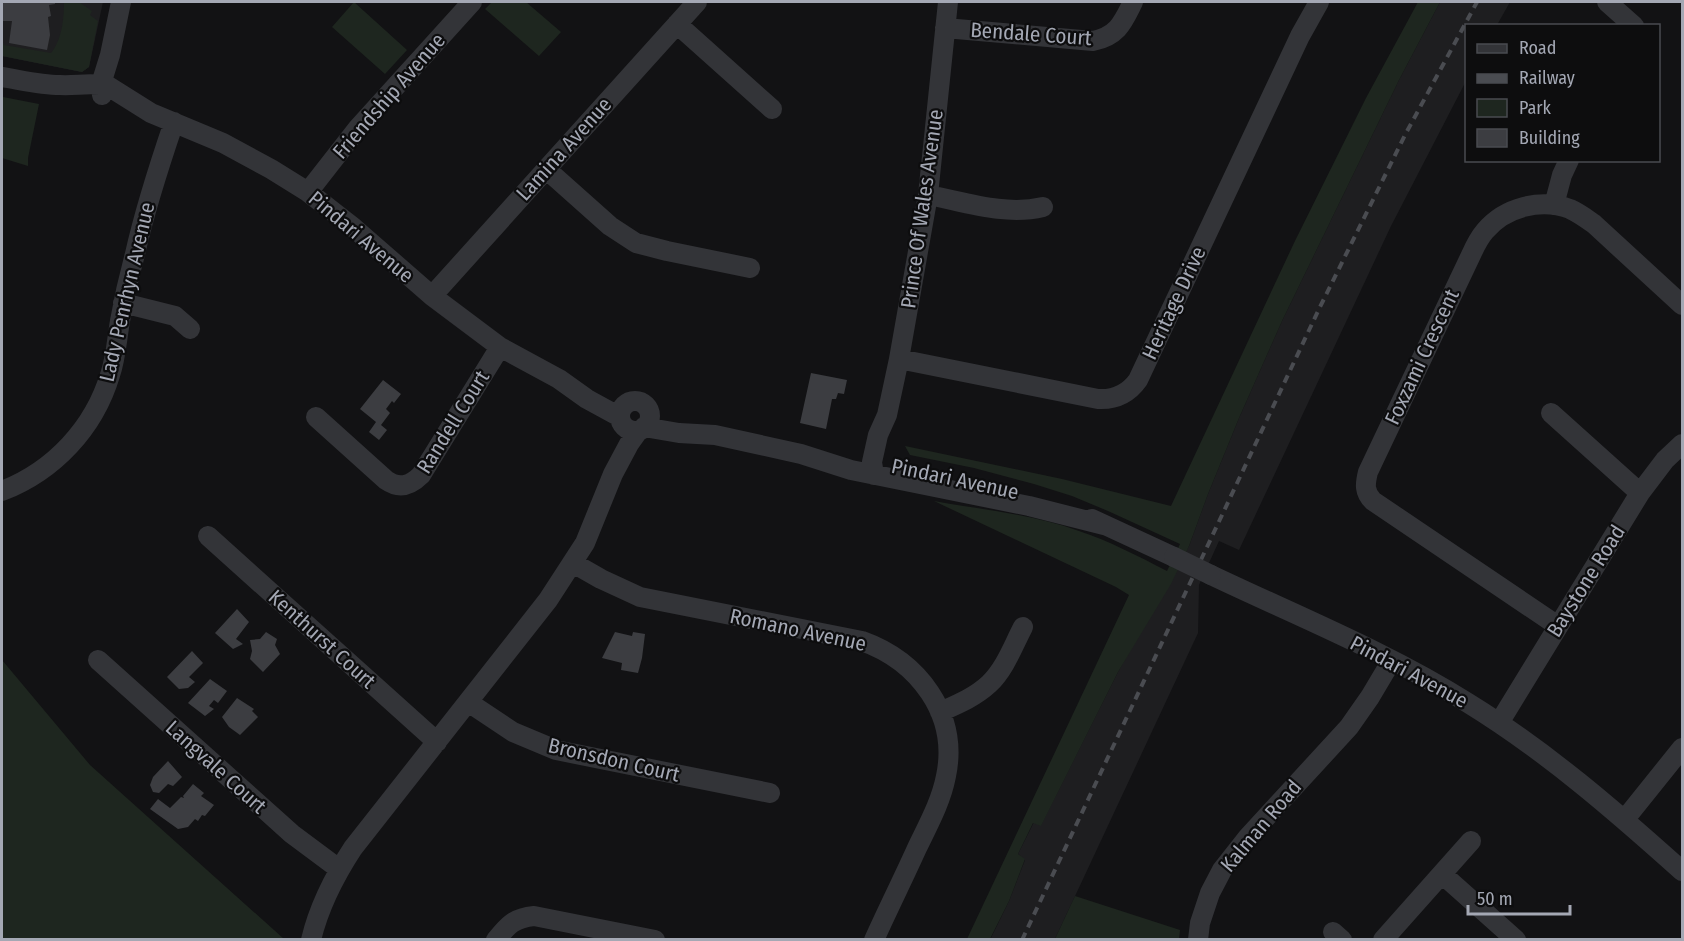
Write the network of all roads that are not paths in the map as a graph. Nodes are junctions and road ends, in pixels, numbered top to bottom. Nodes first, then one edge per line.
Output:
1 (121, 2) edge
2 (472, 2) edge
3 (697, 2) edge
4 (948, 2) edge
5 (1133, 2) edge
6 (1319, 2) edge
7 (1607, 2) edge
8 (677, 24) junction
9 (1632, 24) edge
10 (945, 28) junction
11 (2, 77) edge
12 (104, 89) junction
13 (772, 109) dead end
14 (174, 122) junction
15 (1568, 162) edge
16 (546, 169) junction
17 (308, 192) junction
18 (928, 195) junction
19 (1554, 205) junction
20 (1043, 207) dead end
21 (750, 268) dead end
22 (1679, 293) edge
23 (432, 296) junction
24 (123, 303) junction
25 (190, 329) dead end
26 (500, 347) junction
27 (899, 359) junction
28 (1551, 413) dead end
29 (316, 417) dead end
30 (634, 419) junction
31 (1683, 444) edge
32 (876, 466) junction
33 (2, 491) edge
34 (1640, 493) junction
35 (208, 536) dead end
36 (573, 563) junction
37 (1558, 626) junction
38 (1023, 627) dead end
39 (98, 660) dead end
40 (1398, 663) junction
41 (468, 702) junction
42 (940, 712) junction
43 (1499, 723) junction
44 (436, 742) junction
45 (1683, 748) edge
46 (770, 793) dead end
47 (1625, 819) junction
48 (1471, 841) dead end
49 (339, 868) junction
50 (1683, 871) edge
51 (1442, 874) junction
52 (1504, 935) edge
53 (311, 939) edge
54 (496, 939) edge
55 (655, 939) edge
56 (874, 939) edge
57 (1198, 939) edge
58 (1383, 939) edge

1 - 12 street
2 - 17 street, Friendship Avenue
3 - 8 street, Lamina Avenue
4 - 10 street, Prince Of Wales Avenue
5 - 10 street, Bendale Court
6 - 27 street, Heritage Drive
7 - 9 street
8 - 13 street
8 - 16 street, Lamina Avenue
10 - 18 street, Prince Of Wales Avenue
11 - 12 street, Pindari Avenue
12 - 14 street, Pindari Avenue
14 - 17 street, Pindari Avenue
14 - 24 street, Lady Penrhyn Avenue
15 - 19 street
16 - 21 street
16 - 23 street, Lamina Avenue
17 - 23 street, Pindari Avenue
18 - 20 street
18 - 27 street, Prince Of Wales Avenue
19 - 22 street, Foxzami Crescent
19 - 37 street, Foxzami Crescent
23 - 26 street, Pindari Avenue
24 - 25 street
24 - 33 street, Lady Penrhyn Avenue
26 - 29 street, Randell Court
26 - 30 street, Pindari Avenue
27 - 32 street, Prince Of Wales Avenue
28 - 34 street
30 - 32 street, Pindari Avenue
30 - 36 street
31 - 34 street, Baystone Road
32 - 40 street, Pindari Avenue, bridge
34 - 37 street, Baystone Road
35 - 44 street, Kenthurst Court
36 - 41 street
36 - 42 street, Romano Avenue
37 - 43 street, Baystone Road
38 - 42 street
39 - 49 street, Langvale Court
40 - 43 street, Pindari Avenue
40 - 57 street, Kalman Road
41 - 44 street
41 - 46 street, Bronsdon Court
42 - 56 street, Romano Avenue
43 - 47 street, Pindari Avenue
44 - 49 street
45 - 47 street
47 - 50 street, Pindari Avenue
48 - 51 street
49 - 53 street
51 - 52 street
51 - 58 street
54 - 55 street

